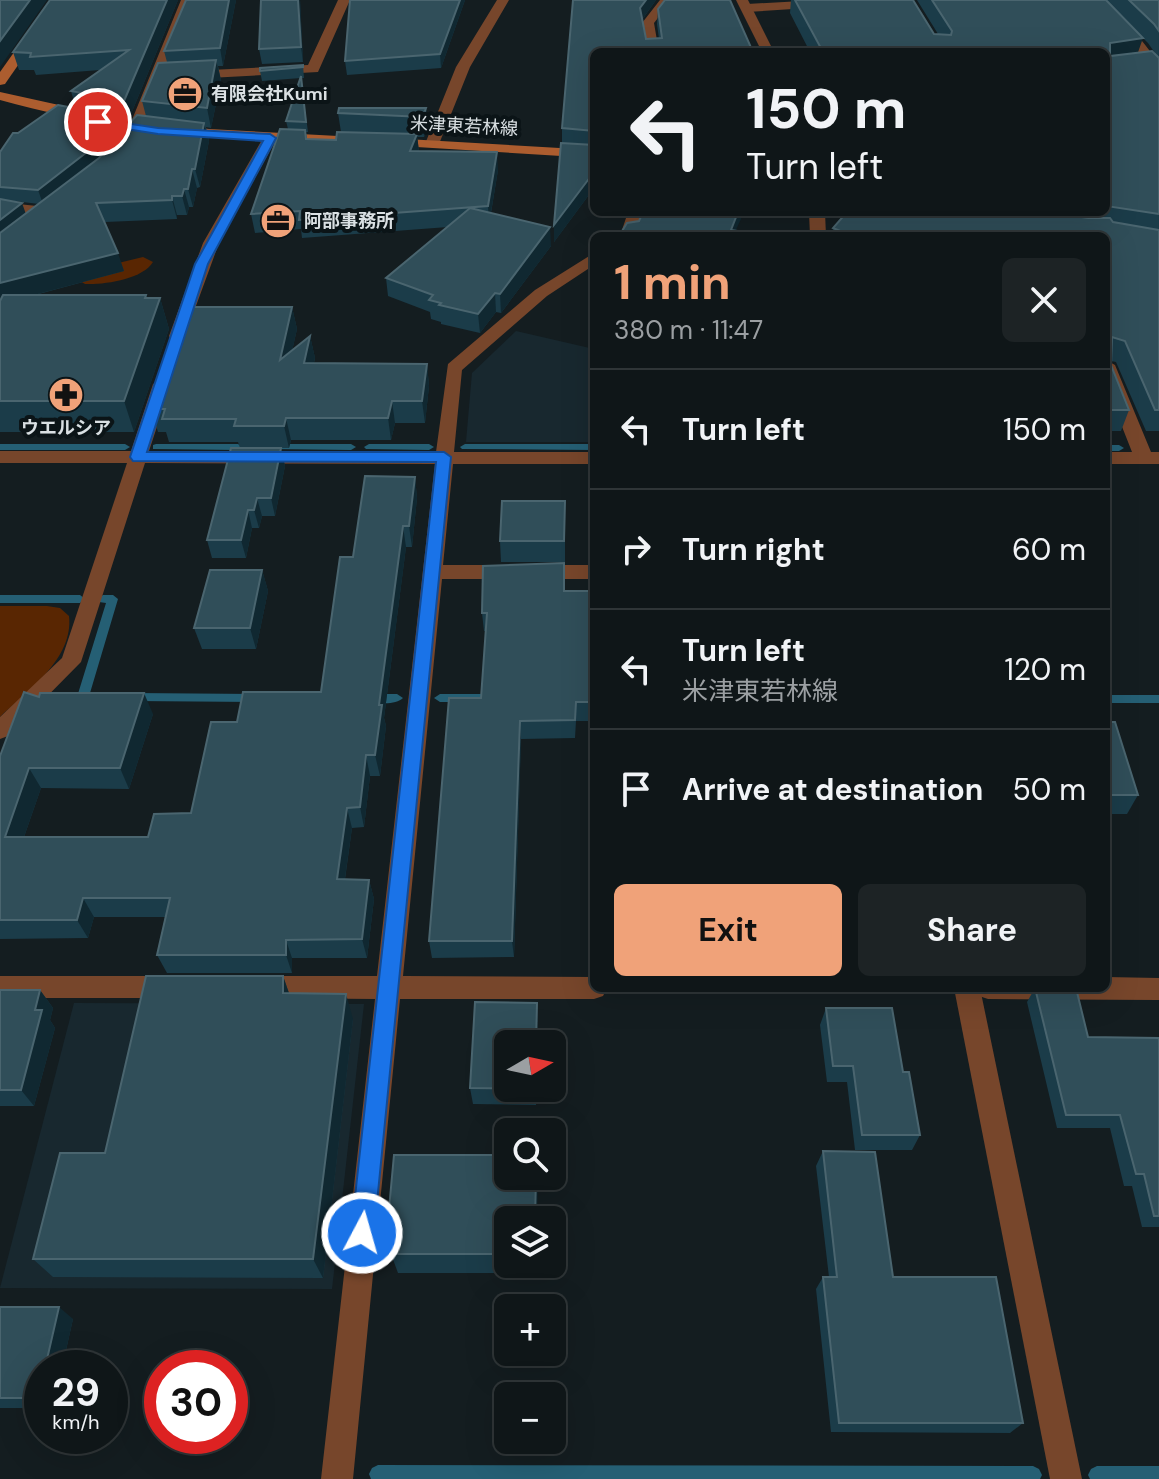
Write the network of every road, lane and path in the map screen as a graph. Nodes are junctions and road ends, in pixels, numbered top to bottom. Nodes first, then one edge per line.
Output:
1 (57, 0) edge
2 (187, 0) edge
3 (344, 0) edge
4 (503, 0) edge
5 (666, 0) edge
6 (1092, 0) edge
7 (744, 4) edge
8 (834, 4) edge
9 (652, 48) edge
10 (766, 48) edge
11 (1132, 65) edge
12 (1155, 68) edge
13 (156, 76) junction
14 (0, 81) edge
15 (0, 96) edge
16 (135, 128) junction
17 (270, 138) junction
18 (347, 141) edge
19 (376, 142) edge
20 (432, 144) junction
21 (117, 149) edge
22 (590, 154) edge
23 (0, 206) edge
24 (46, 213) edge
25 (590, 261) edge
26 (1110, 373) edge
27 (0, 457) edge
28 (138, 457) junction
29 (444, 457) junction
30 (590, 458) edge
31 (1110, 458) edge
32 (1152, 458) edge
33 (431, 572) junction
34 (590, 572) edge
35 (0, 730) edge
36 (0, 987) edge
37 (202, 987) edge
38 (233, 987) edge
39 (388, 987) junction
40 (590, 988) edge
41 (1110, 989) edge
42 (1159, 989) edge
43 (968, 992) edge
44 (337, 1479) edge
45 (1066, 1479) edge

1 - 14 main road
2 - 13 street
3 - 13 street
4 - 20 street
5 - 9 street
6 - 12 street
7 - 8 street
7 - 10 street
11 - 12 street
13 - 16 street
15 - 16 main road
16 - 17 main road
16 - 21 street
17 - 18 main road
17 - 28 street
19 - 20 main road, 米津東若林線
20 - 22 main road, 米津東若林線
23 - 24 street
25 - 29 street
26 - 32 street
27 - 28 street
28 - 29 street
28 - 35 street
29 - 30 street
29 - 33 street
31 - 32 street
33 - 34 street
33 - 39 street
36 - 37 street
38 - 39 street
39 - 40 street
39 - 44 street
41 - 42 street
43 - 45 street

